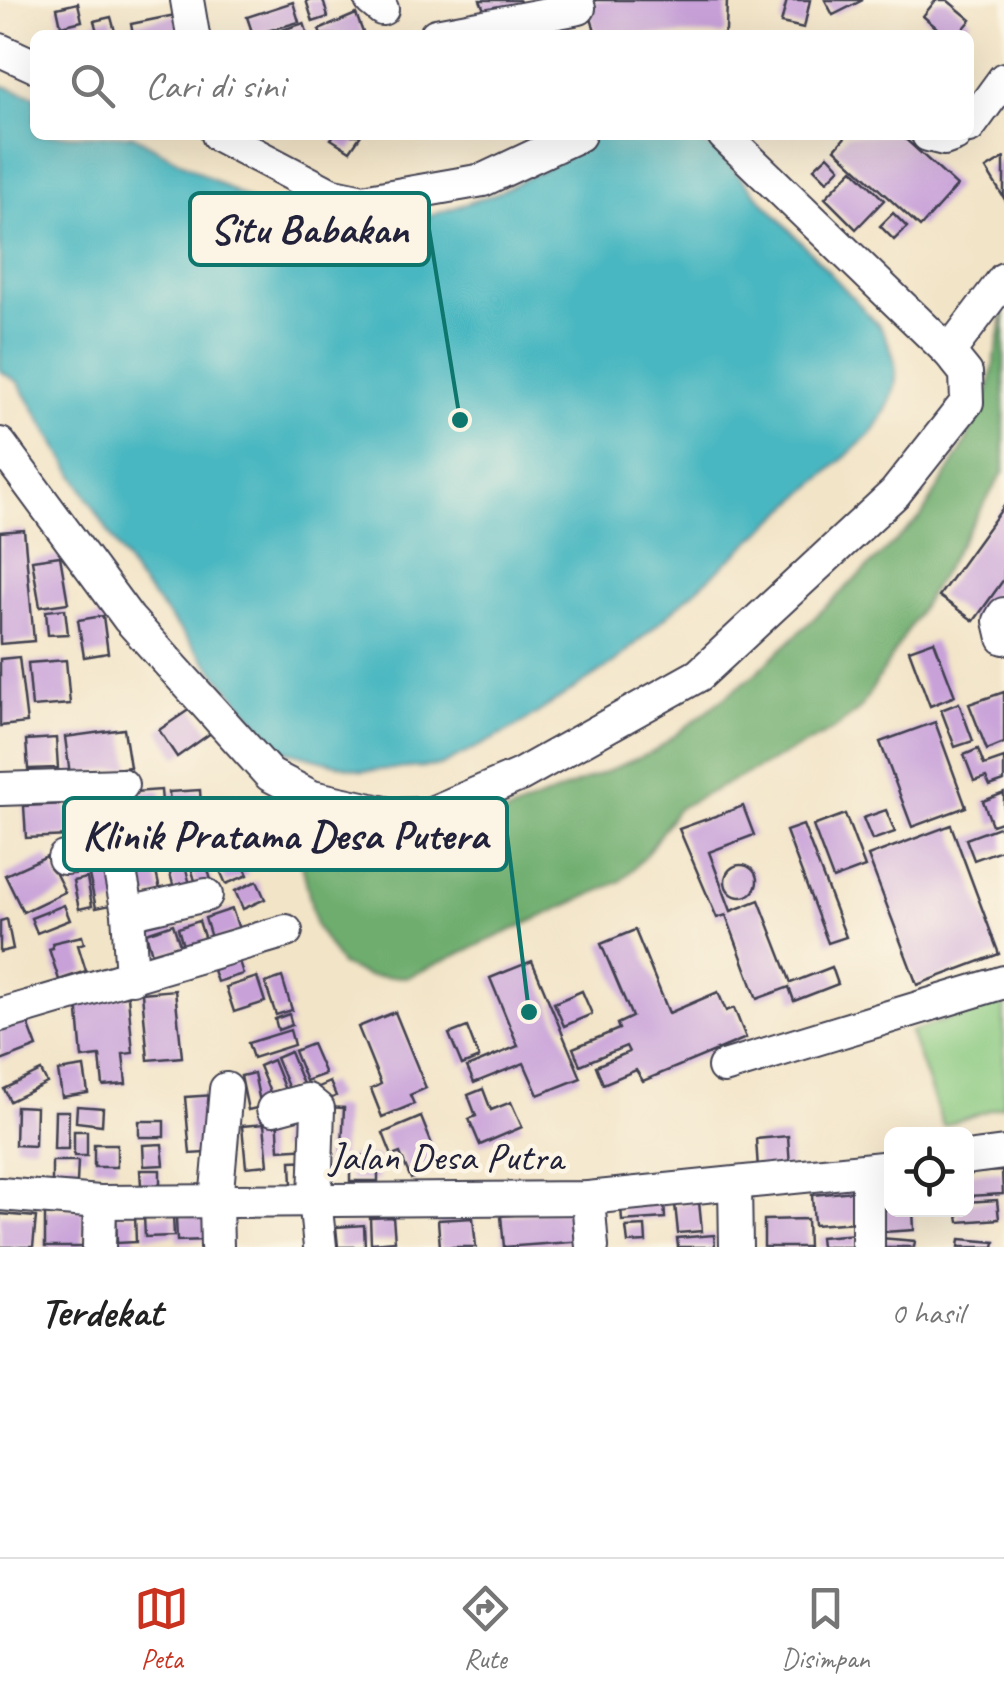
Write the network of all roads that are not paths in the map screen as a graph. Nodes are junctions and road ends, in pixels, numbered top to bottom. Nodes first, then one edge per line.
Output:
1 (187, 0) edge
2 (580, 14) edge
3 (192, 30) edge
4 (470, 30) edge
5 (0, 50) edge
6 (30, 64) edge
7 (1004, 80) edge
8 (974, 121) edge
9 (227, 140) edge
10 (568, 140) edge
11 (729, 140) edge
12 (1004, 279) edge
13 (949, 352) junction
14 (0, 444) edge
15 (1004, 614) edge
16 (1004, 638) edge
17 (122, 785) dead end
18 (0, 789) edge
19 (64, 858) dead end
20 (206, 895) dead end
21 (128, 912) junction
22 (286, 931) dead end
23 (132, 978) junction
24 (1004, 982) edge
25 (0, 1015) edge
26 (724, 1068) dead end
27 (226, 1089) dead end
28 (273, 1108) dead end
29 (1004, 1153) edge
30 (974, 1157) edge
31 (880, 1169) edge
32 (735, 1185) junction
33 (0, 1194) edge
34 (315, 1198) junction
35 (588, 1198) junction
36 (100, 1202) junction
37 (216, 1202) junction
38 (99, 1247) edge
39 (217, 1247) edge
40 (320, 1247) edge
41 (592, 1247) edge
42 (736, 1247) edge
43 (868, 1247) edge

1 - 3 street
2 - 4 street
5 - 6 street
7 - 8 street
9 - 10 street
11 - 13 street
12 - 13 street
13 - 14 street
15 - 16 street
17 - 18 street
19 - 21 street
20 - 21 street
21 - 23 street
22 - 23 street
23 - 25 street
24 - 26 street
27 - 37 street
28 - 34 street
29 - 30 street
31 - 32 street, Jalan Desa Putra
31 - 43 street
32 - 35 street, Jalan Desa Putra
32 - 42 street
33 - 36 street, Jalan Desa Putra
34 - 35 street, Jalan Desa Putra
34 - 37 street, Jalan Desa Putra
34 - 40 street
35 - 41 street
36 - 37 street, Jalan Desa Putra
36 - 38 street
37 - 39 street

